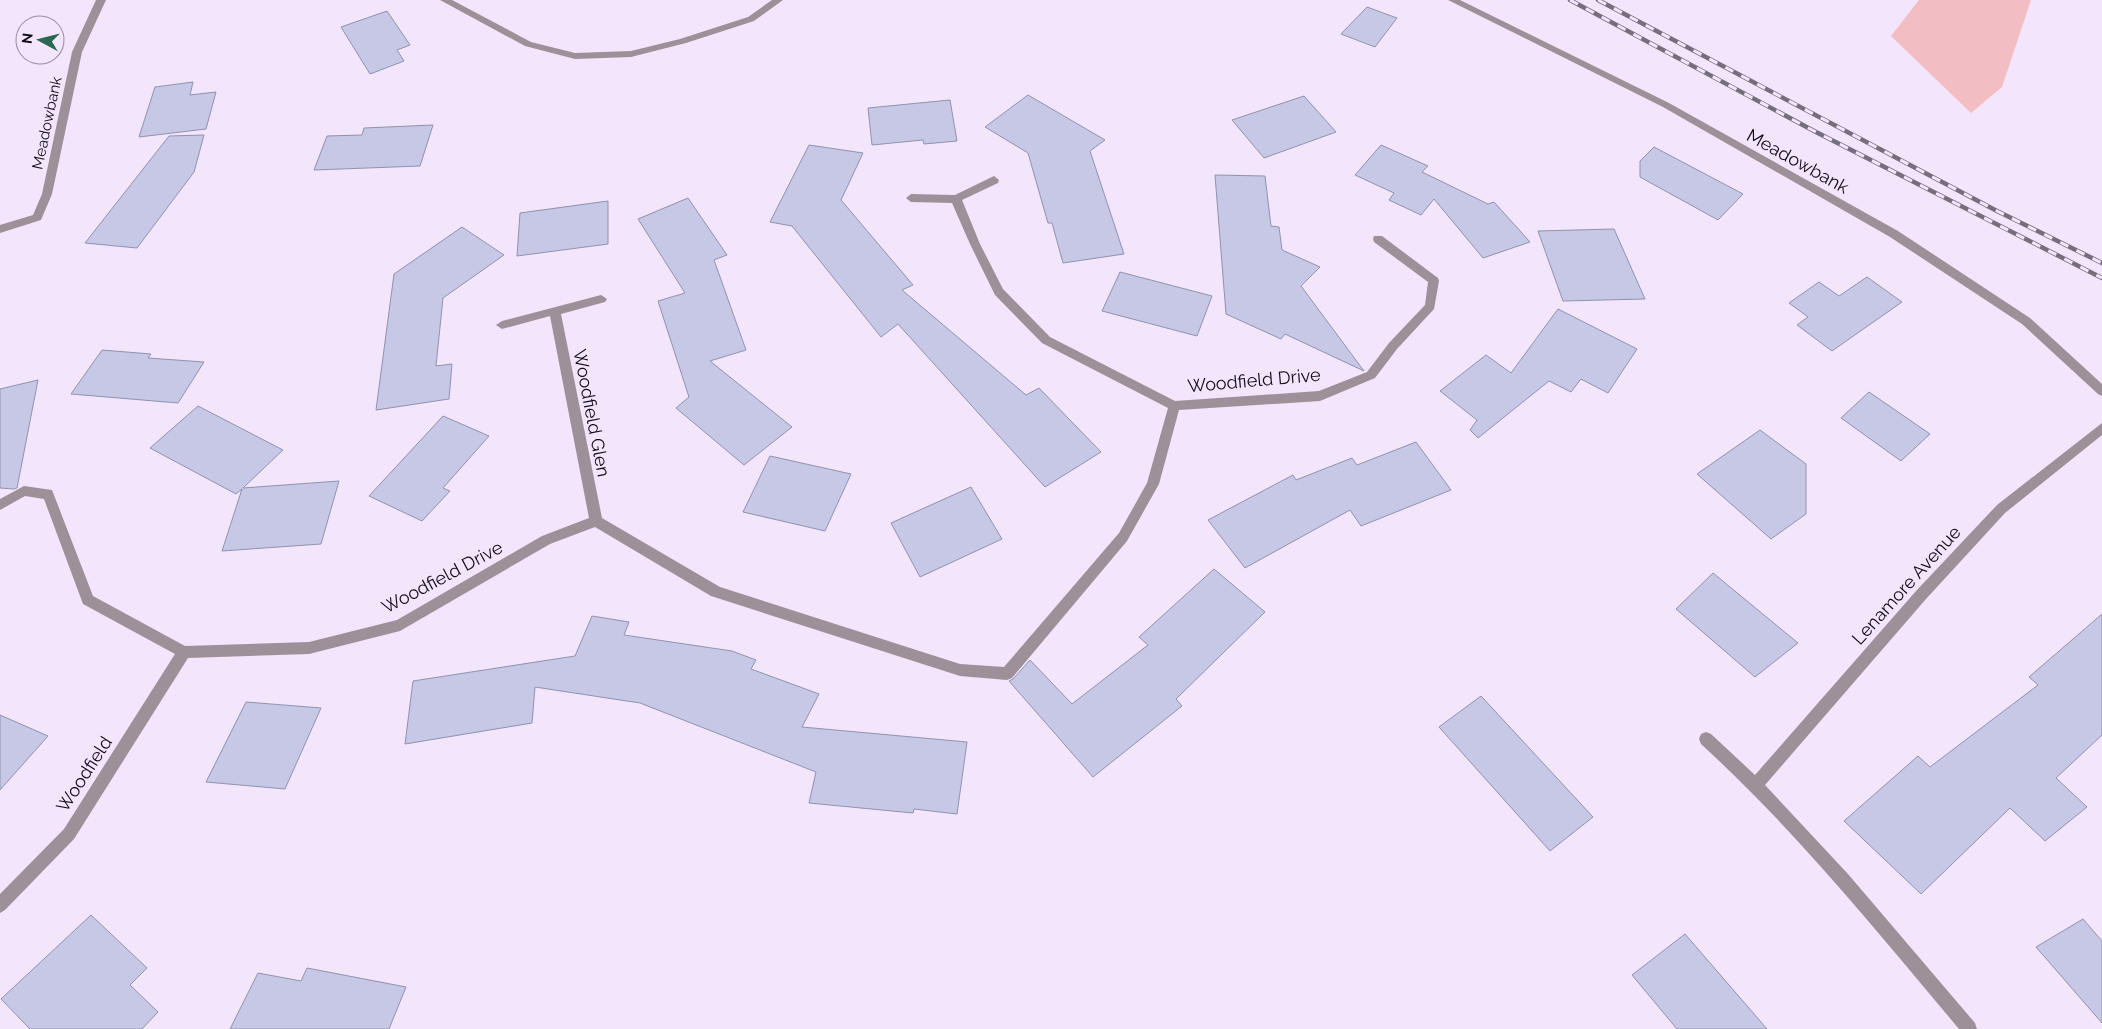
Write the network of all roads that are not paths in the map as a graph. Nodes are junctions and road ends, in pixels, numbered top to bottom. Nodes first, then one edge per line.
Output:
1 (101, 0) edge
2 (445, 0) edge
3 (778, 0) edge
4 (1453, 0) edge
5 (994, 180) dead end
6 (911, 198) dead end
7 (956, 199) junction
8 (0, 228) edge
9 (1378, 238) dead end
10 (601, 299) dead end
11 (555, 311) junction
12 (502, 325) dead end
13 (2102, 391) edge
14 (1174, 406) junction
15 (2102, 428) edge
16 (0, 505) edge
17 (596, 521) junction
18 (184, 652) junction
19 (1706, 739) dead end
20 (1755, 784) junction
21 (0, 905) edge
22 (1969, 1029) edge

1 - 8 street, Meadowbank
2 - 3 street
4 - 13 street, Meadowbank
5 - 7 street
6 - 7 street
7 - 14 street, Woodfield Drive
9 - 14 street, Woodfield Drive
10 - 11 street
11 - 12 street
11 - 17 street, Woodfield Glen
14 - 17 street
15 - 20 street, Lenamore Avenue
16 - 18 street
17 - 18 street, Woodfield Drive
18 - 21 street, Woodfield
19 - 20 street
20 - 22 street

